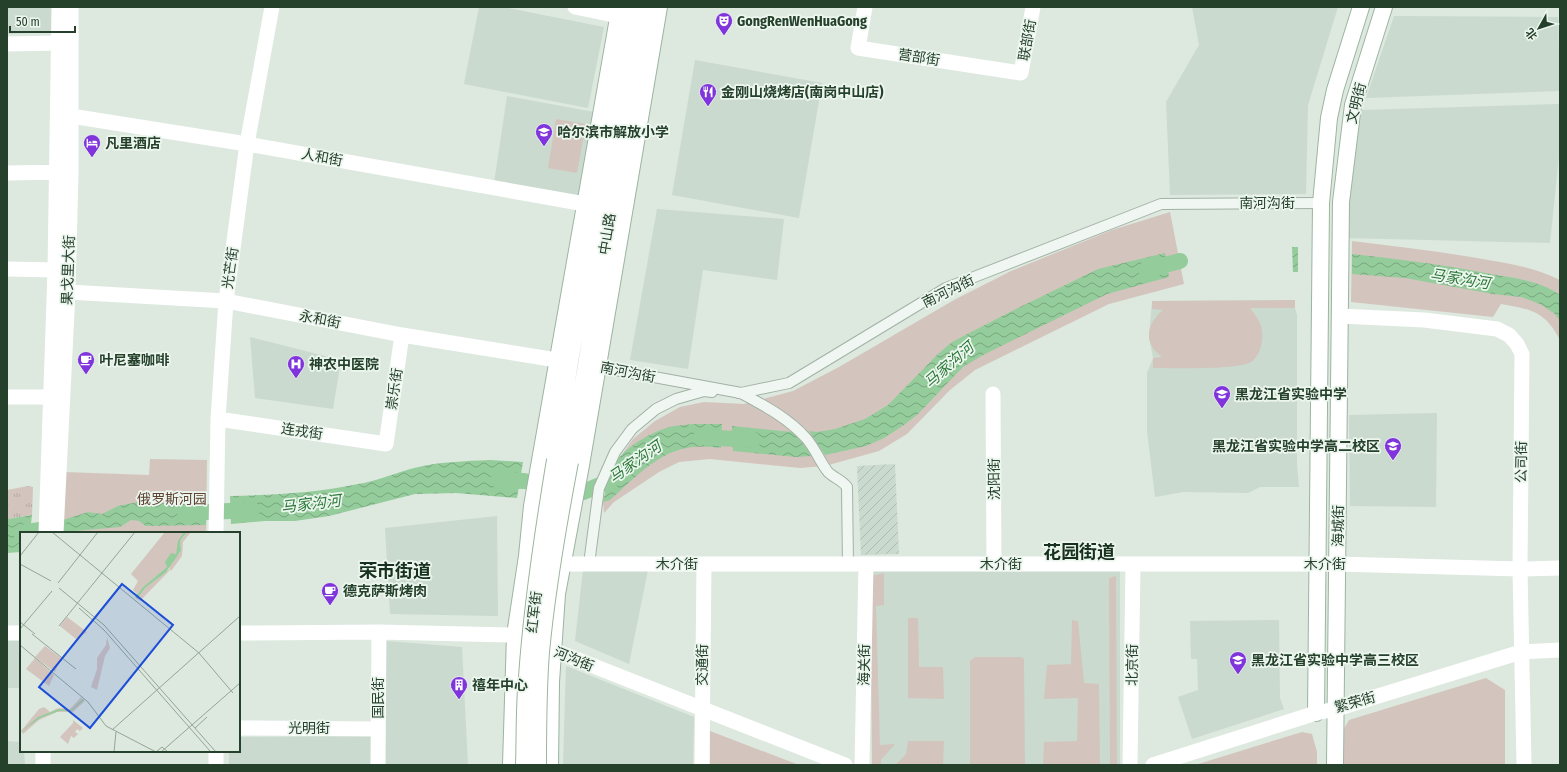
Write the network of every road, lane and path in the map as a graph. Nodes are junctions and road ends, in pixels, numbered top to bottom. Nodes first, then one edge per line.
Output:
1 (59, 7) edge
2 (71, 7) edge
3 (272, 7) edge
4 (575, 7) edge
5 (646, 7) edge
6 (659, 7) edge
7 (865, 7) edge
8 (1033, 7) edge
9 (1362, 7) edge
10 (1384, 7) edge
11 (623, 10) edge
12 (59, 43) junction
13 (7, 44) edge
14 (1021, 73) joint
15 (65, 115) junction
16 (247, 144) junction
17 (7, 172) edge
18 (64, 172) junction
19 (1321, 202) junction
20 (585, 204) junction
21 (7, 270) edge
22 (56, 270) junction
23 (1321, 285) joint
24 (1340, 286) joint
25 (68, 292) junction
26 (226, 301) junction
27 (1340, 316) junction
28 (402, 335) junction
29 (564, 361) junction
30 (592, 365) junction
31 (741, 393) junction
32 (993, 394) dead end
33 (50, 396) junction
34 (7, 397) edge
35 (218, 419) junction
36 (386, 444) joint
37 (562, 461) junction
38 (53, 475) junction
39 (553, 509) junction
40 (46, 532) edge
41 (56, 532) edge
42 (216, 532) edge
43 (562, 564) junction
44 (589, 564) junction
45 (704, 564) junction
46 (848, 564) junction
47 (866, 564) junction
48 (994, 564) junction
49 (1317, 564) junction
50 (1337, 564) junction
51 (1133, 565) junction
52 (1560, 568) edge
53 (1520, 570) junction
54 (379, 632) junction
55 (7, 633) edge
56 (20, 633) edge
57 (240, 633) edge
58 (515, 635) junction
59 (552, 650) junction
60 (1560, 650) edge
61 (1521, 652) junction
62 (702, 709) junction
63 (1336, 709) junction
64 (1316, 713) junction
65 (240, 728) edge
66 (378, 729) junction
67 (43, 752) edge
68 (52, 752) edge
69 (216, 752) edge
70 (43, 765) edge
71 (52, 765) edge
72 (216, 765) edge
73 (378, 765) edge
74 (511, 765) edge
75 (524, 765) edge
76 (538, 765) edge
77 (550, 765) edge
78 (702, 765) edge
79 (845, 765) edge
80 (862, 765) edge
81 (1130, 765) edge
82 (1152, 765) edge
83 (1335, 765) edge
84 (1524, 765) edge

1 - 12 street, 果戈里大街
2 - 15 street, 果戈里大街
3 - 16 street, 光芒街
4 - 11 street
5 - 30 main road, 中山路
6 - 30 main road
7 - 14 street, 营部街
8 - 14 street, 联部街
9 - 19 main road, 文明街
10 - 24 main road, 文明街
11 - 20 main road
11 - 29 main road, 中山路
12 - 13 street
12 - 15 street, 果戈里大街
15 - 16 street, 人和街
15 - 18 street, 果戈里大街
16 - 20 street, 人和街
16 - 26 street, 光芒街
17 - 18 street
18 - 22 street, 果戈里大街
18 - 25 street, 果戈里大街
19 - 23 main road, 文明街
19 - 31 street, 南河沟街
20 - 29 main road
21 - 22 street
22 - 33 street, 果戈里大街
23 - 49 main road, 海城街
24 - 27 main road, 海城街
25 - 26 street, 永和街
25 - 38 street, 果戈里大街
26 - 28 street, 永和街
26 - 35 street, 光芒街
27 - 50 main road, 海城街
27 - 53 street, 公司街
28 - 29 street, 永和街
28 - 36 street, 崇乐街
29 - 37 main road, 中山路
30 - 31 street, 南河沟街
30 - 37 main road, 中山路
31 - 44 street
31 - 46 street
32 - 48 street, 沈阳街
33 - 34 street
33 - 38 street, 果戈里大街
35 - 36 street, 连戎街
35 - 42 street, 光芒街
37 - 39 main road, 红军街, bridge
37 - 39 main road
38 - 40 street, 果戈里大街
38 - 41 street, 果戈里大街
39 - 43 main road, 红军街
39 - 58 main road, 红军街
39 - 75 main road, 红军街, bridge
39 - 76 main road, 红军街, bridge
43 - 44 street, 木介街
43 - 59 main road, 红军街
44 - 45 street, 木介街
45 - 46 street, 木介街
45 - 62 street, 交通街
46 - 47 street, 木介街
47 - 48 street, 木介街
47 - 80 street, 海关街
48 - 51 street, 木介街
49 - 50 street, 木介街
49 - 51 street, 木介街
49 - 64 main road, 海城街
50 - 53 street, 木介街
50 - 63 main road, 海城街
51 - 81 street, 北京街
52 - 53 street, 木介街
53 - 61 street, 公司街
54 - 57 street, 河沟街
54 - 58 street, 河沟街
54 - 66 street, 国民街
55 - 56 street
58 - 59 street, 河沟街
58 - 74 main road, 红军街
59 - 62 street, 河沟街
59 - 77 main road, 红军街
60 - 61 street, 繁荣街
61 - 63 street, 繁荣街
61 - 84 street, 公司街
62 - 78 street, 交通街
62 - 79 street, 河沟街
63 - 64 street, 繁荣街
63 - 83 main road, 海城街
64 - 82 street, 繁荣街
65 - 66 street, 光明街
66 - 73 street, 国民街
67 - 70 street
68 - 71 street
69 - 72 street

